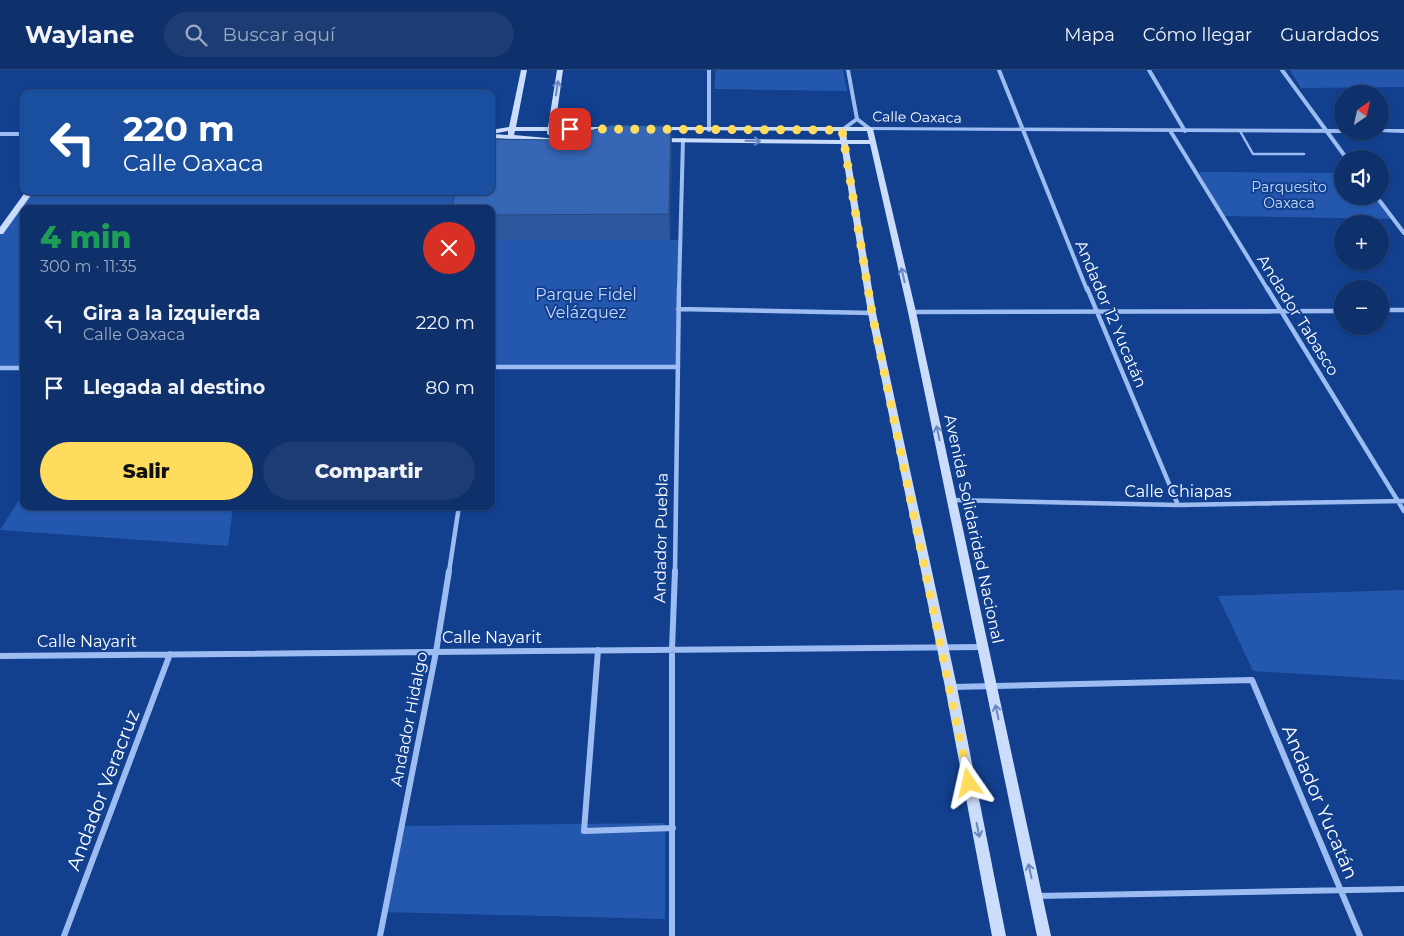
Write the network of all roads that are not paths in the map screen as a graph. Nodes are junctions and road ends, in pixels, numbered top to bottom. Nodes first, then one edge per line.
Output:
1 (524, 70) edge
2 (560, 70) edge
3 (709, 70) edge
4 (848, 70) edge
5 (998, 70) edge
6 (1149, 70) edge
7 (1282, 70) edge
8 (857, 119) junction
9 (550, 128) junction
10 (511, 129) junction
11 (620, 129) edge
12 (650, 129) edge
13 (870, 129) junction
14 (709, 130) junction
15 (842, 130) junction
16 (1404, 130) edge
17 (495, 131) edge
18 (1024, 131) junction
19 (1186, 131) junction
20 (1240, 131) junction
21 (1325, 131) junction
22 (1334, 131) edge
23 (1389, 131) edge
24 (1171, 132) junction
25 (0, 134) edge
26 (20, 134) edge
27 (495, 137) edge
28 (511, 139) junction
29 (549, 140) junction
30 (568, 140) edge
31 (645, 140) edge
32 (683, 140) junction
33 (844, 142) junction
34 (872, 142) junction
35 (1340, 150) edge
36 (1304, 154) dead end
37 (27, 195) edge
38 (1383, 205) edge
39 (0, 232) edge
40 (1404, 233) edge
41 (678, 309) junction
42 (1334, 310) edge
43 (1389, 310) edge
44 (1404, 310) edge
45 (1096, 311) junction
46 (1280, 311) junction
47 (912, 312) junction
48 (872, 313) junction
49 (495, 367) edge
50 (677, 367) junction
51 (0, 368) edge
52 (20, 368) edge
53 (952, 500) junction
54 (1401, 501) edge
55 (1178, 505) junction
56 (458, 510) edge
57 (1404, 511) edge
58 (942, 647) junction
59 (984, 647) junction
60 (672, 649) junction
61 (598, 650) junction
62 (436, 652) junction
63 (170, 654) junction
64 (0, 656) edge
65 (992, 686) junction
66 (951, 688) junction
67 (673, 828) junction
68 (1404, 889) edge
69 (1340, 890) junction
70 (1035, 896) junction
71 (64, 936) edge
72 (380, 936) edge
73 (672, 936) edge
74 (999, 936) edge
75 (1044, 936) edge
76 (1360, 936) edge

1 - 10 main road
9 -> 2 main road
3 - 14 street
4 - 8 street
5 - 18 street, Andador 12 Yucatán
6 - 19 street
7 - 21 street
8 - 13 street
8 - 15 street
9 - 10 main road
9 - 11 main road
9 - 29 main road
10 - 17 main road
10 - 28 main road
12 - 14 main road, Calle Oaxaca
13 - 15 main road, Calle Oaxaca
13 - 18 street, Calle Oaxaca
13 - 34 main road, Avenida Solidaridad Nacional
14 - 15 main road, Calle Oaxaca
15 - 33 main road
16 - 23 street
18 - 24 street, Calle Oaxaca
18 - 45 street, Andador 12 Yucatán
19 - 20 street, Calle Oaxaca
19 - 24 street, Calle Oaxaca
20 - 21 street, Calle Oaxaca
20 - 36 lane
21 - 22 street, Calle Oaxaca
21 - 35 street
24 - 46 street, Andador Tabasco
25 - 26 street
27 - 28 main road
28 - 29 main road
29 - 30 main road
31 - 32 main road, Calle Oaxaca
32 -> 33 main road, Calle Oaxaca
32 - 41 street, Andador Puebla
33 - 34 main road, Calle Oaxaca
33 - 48 main road
47 -> 34 main road, Avenida Solidaridad Nacional
37 - 39 main road
38 - 40 street
41 - 48 street
41 - 50 street, Andador Puebla
42 - 46 street
43 - 44 street
45 - 46 street
45 - 47 street
45 - 55 street, Andador 12 Yucatán
46 - 54 street, Andador Tabasco
53 -> 47 main road, Avenida Solidaridad Nacional
48 - 58 main road
49 - 50 street
50 - 60 street, Andador Puebla
51 - 52 street
53 - 55 street, Calle Chiapas
53 - 59 main road, Avenida Solidaridad Nacional
54 - 55 street, Calle Chiapas
54 - 57 street, Andador Tabasco
56 - 62 street, Andador Hidalgo
58 - 59 street, Calle Nayarit
58 - 60 street, Calle Nayarit
58 - 66 main road
59 - 65 main road, Avenida Solidaridad Nacional
60 - 61 street, Calle Nayarit
60 - 67 street, Andador Puebla
61 - 62 street, Calle Nayarit
61 - 67 street
62 - 63 street, Calle Nayarit
62 - 72 street, Andador Hidalgo
63 - 64 street, Calle Nayarit
63 - 71 street, Andador Veracruz
65 - 66 street
65 - 69 street, Andador Yucatán
70 -> 65 main road, Avenida Solidaridad Nacional
66 -> 74 main road
67 - 73 street, Andador Puebla
68 - 69 street
69 - 70 street
69 - 76 street, Andador Yucatán
70 - 75 main road, Avenida Solidaridad Nacional

